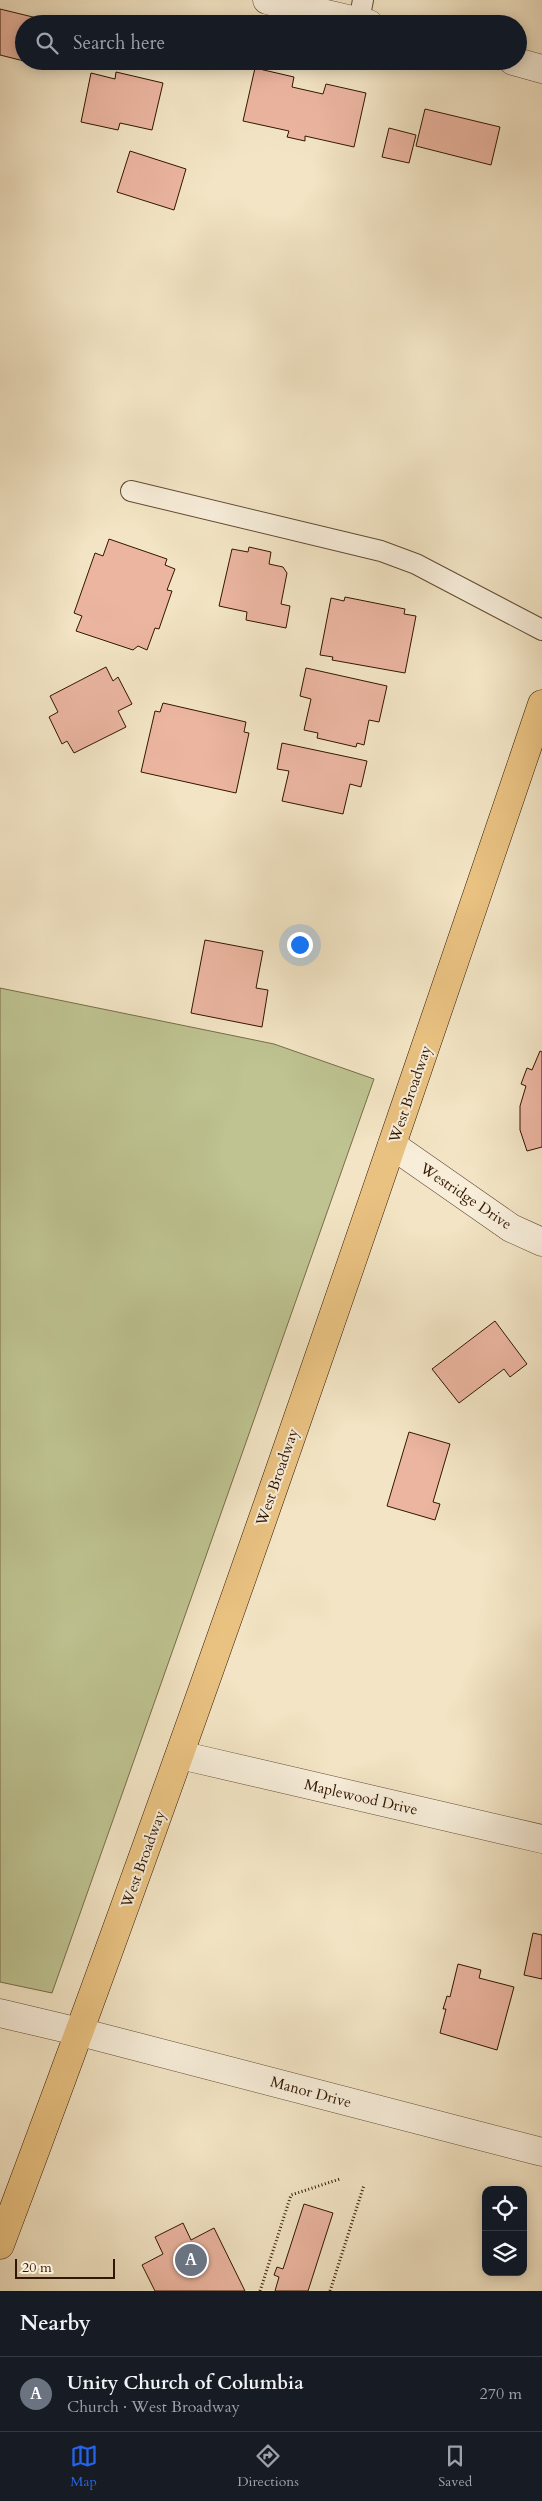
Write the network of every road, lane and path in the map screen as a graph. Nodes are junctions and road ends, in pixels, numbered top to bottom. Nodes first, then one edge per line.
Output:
1 (267, 0) edge
2 (364, 15) edge
3 (527, 65) edge
4 (542, 69) edge
5 (131, 491) dead end
6 (542, 630) edge
7 (542, 704) edge
8 (392, 1145) junction
9 (542, 1242) edge
10 (180, 1755) junction
11 (542, 1839) edge
12 (0, 2013) edge
13 (80, 2032) junction
14 (542, 2152) edge
15 (340, 2178) dead end
16 (364, 2185) dead end
17 (0, 2245) edge
18 (260, 2291) edge
19 (330, 2291) edge

1 - 2 street
3 - 4 street
5 - 6 lane
7 - 8 main road, West Broadway
8 - 9 street, Westridge Drive
8 - 10 main road, West Broadway
10 - 11 street, Maplewood Drive
10 - 13 main road, West Broadway
12 - 13 street, Manor Drive
13 - 14 street, Manor Drive
13 - 17 main road, West Broadway
15 - 18 path
16 - 19 path

